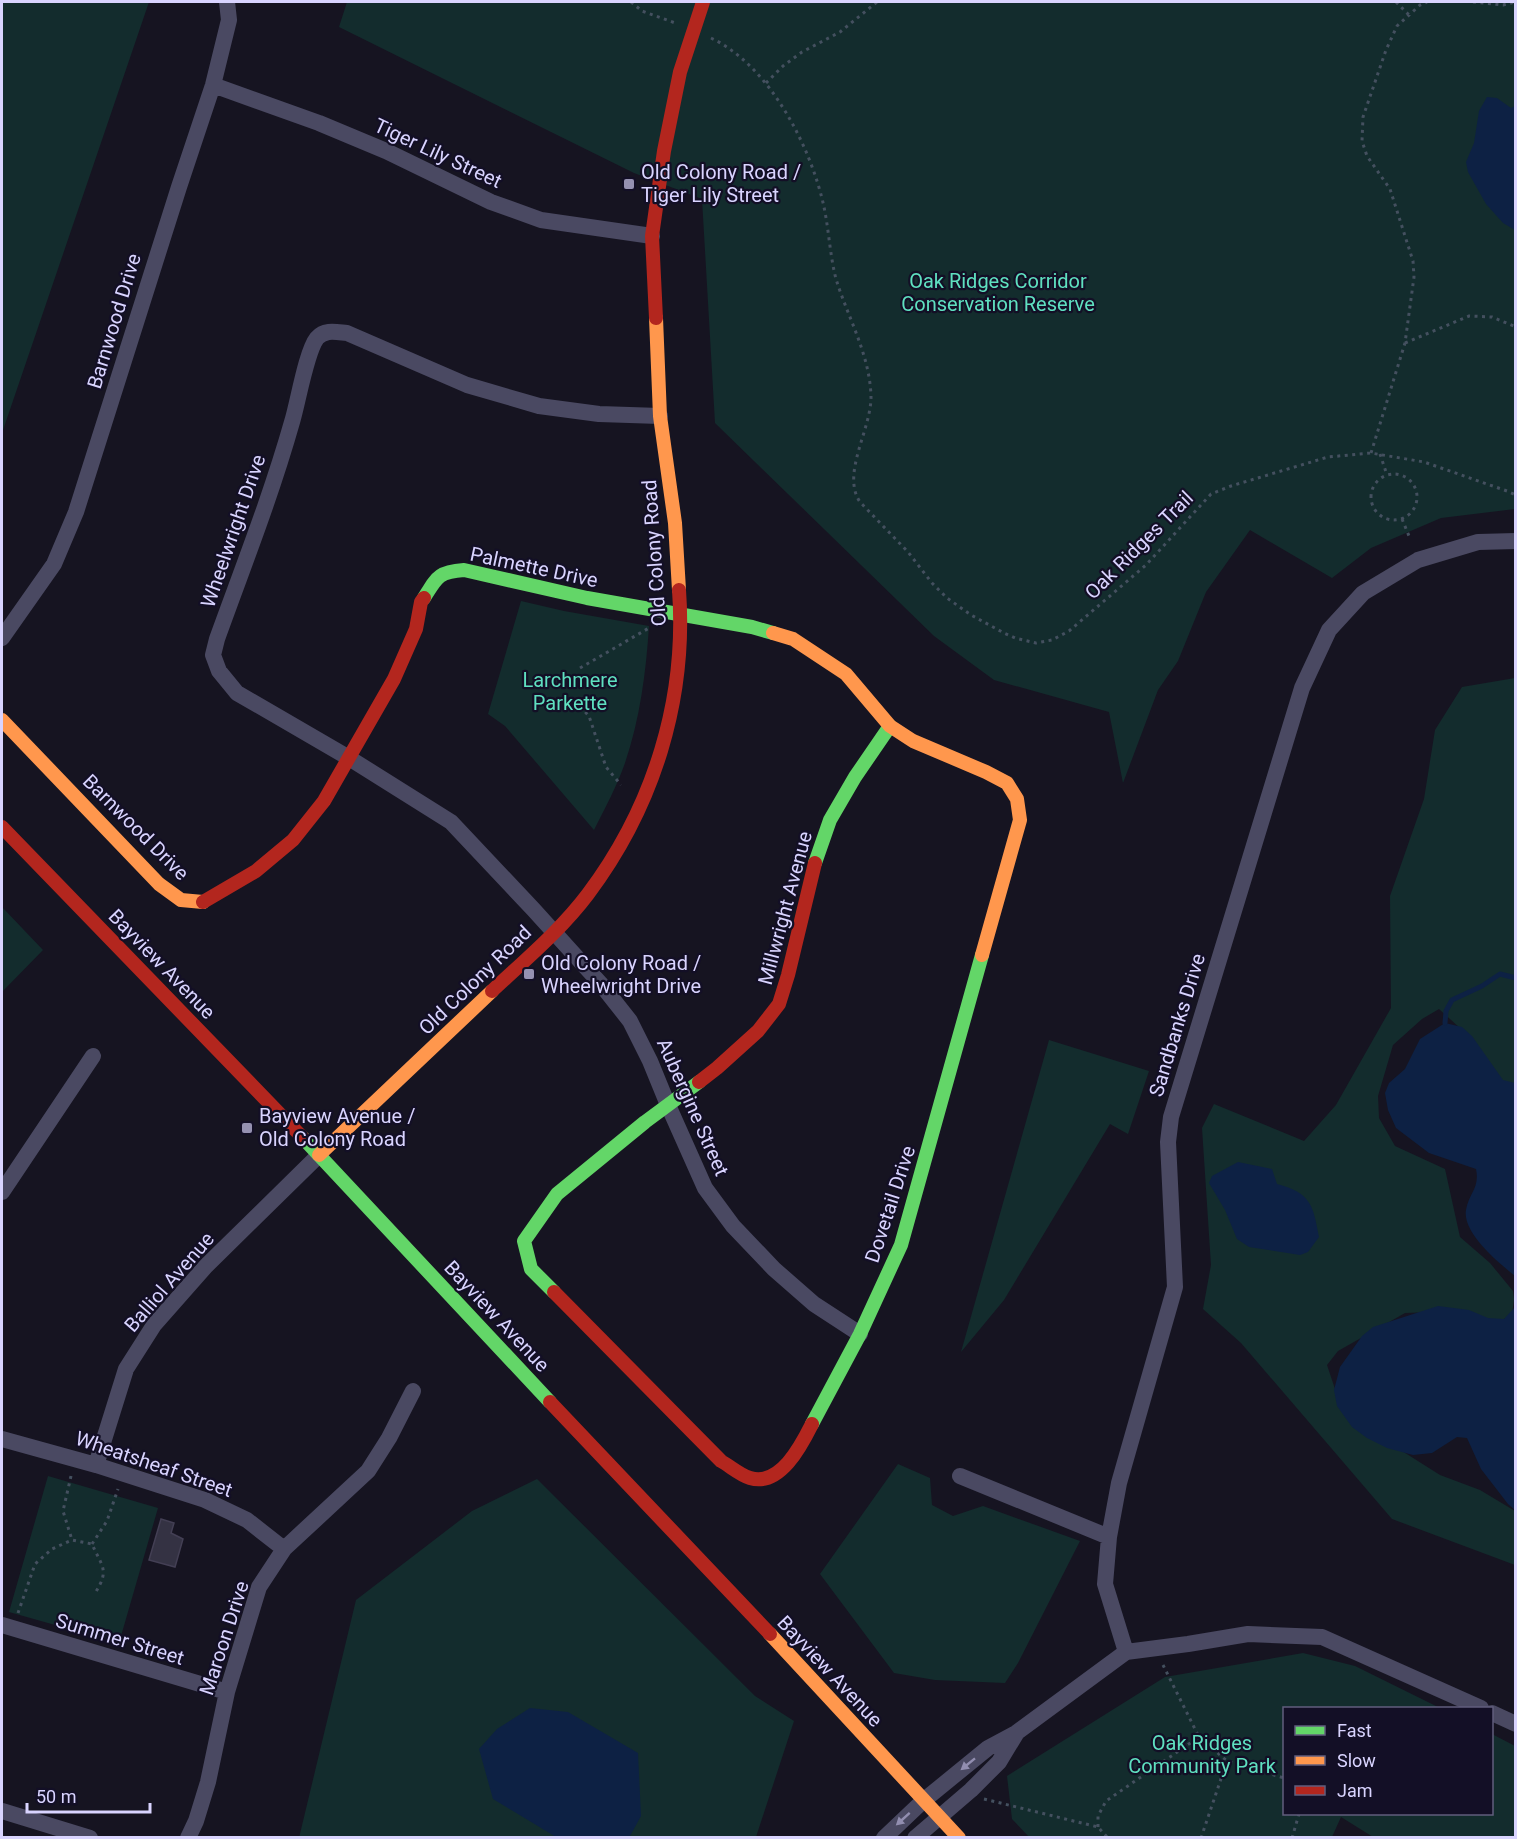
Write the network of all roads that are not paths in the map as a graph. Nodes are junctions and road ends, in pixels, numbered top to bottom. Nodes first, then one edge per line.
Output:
1 (227, 2) edge
2 (703, 2) edge
3 (213, 85) junction
4 (652, 236) junction
5 (660, 416) junction
6 (1515, 541) edge
7 (681, 614) junction
8 (2, 638) edge
9 (2, 720) edge
10 (890, 726) junction
11 (349, 758) junction
12 (2, 827) edge
13 (554, 932) junction
14 (93, 1056) dead end
15 (668, 1105) junction
16 (319, 1155) junction
17 (2, 1192) edge
18 (860, 1334) junction
19 (413, 1391) dead end
20 (2, 1439) edge
21 (96, 1465) junction
22 (960, 1476) dead end
23 (1109, 1537) junction
24 (284, 1549) junction
25 (7, 1627) edge
26 (1126, 1652) junction
27 (227, 1692) junction
28 (1479, 1707) edge
29 (1493, 1714) edge
30 (1515, 1724) edge
31 (1016, 1733) junction
32 (923, 1801) junction
33 (2, 1811) edge
34 (939, 1817) junction
35 (90, 1838) edge
36 (188, 1838) edge
37 (884, 1838) edge
38 (915, 1838) edge
39 (959, 1838) edge

1 - 3 street, Barnwood Drive
2 - 4 street, Old Colony Road
3 - 4 street, Tiger Lily Street
3 - 8 street, Barnwood Drive
4 - 5 street, Old Colony Road
5 - 7 street, Old Colony Road
5 - 11 street, Wheelwright Drive
6 - 23 street, Sandbanks Drive
7 - 10 street, Dovetail Drive
7 - 11 street, Palmette Drive
7 - 13 street, Old Colony Road
9 - 11 street, Barnwood Drive
10 - 15 street, Millwright Avenue
10 - 18 street, Dovetail Drive
11 - 13 street, Wheelwright Drive
12 - 16 street, Bayview Avenue
13 - 15 street, Aubergine Street
13 - 16 street, Old Colony Road
14 - 17 street
15 - 18 street, Aubergine Street
15 - 18 street, Dovetail Drive
16 - 21 street, Balliol Avenue
16 - 32 street, Bayview Avenue
19 - 24 street, Maroon Drive
20 - 21 street, Wheatsheaf Street
21 - 24 street, Wheatsheaf Street
22 - 23 street
23 - 26 street, Sandbanks Drive
24 - 27 street, Maroon Drive
25 - 27 street, Summer Street
26 - 28 street
26 - 31 street
27 - 36 street, Maroon Drive
29 - 30 street
31 -> 32 street
31 - 34 street
32 - 34 street, Bayview Avenue
32 -> 37 street
33 - 35 street
34 - 38 street
34 - 39 street, Bayview Avenue

